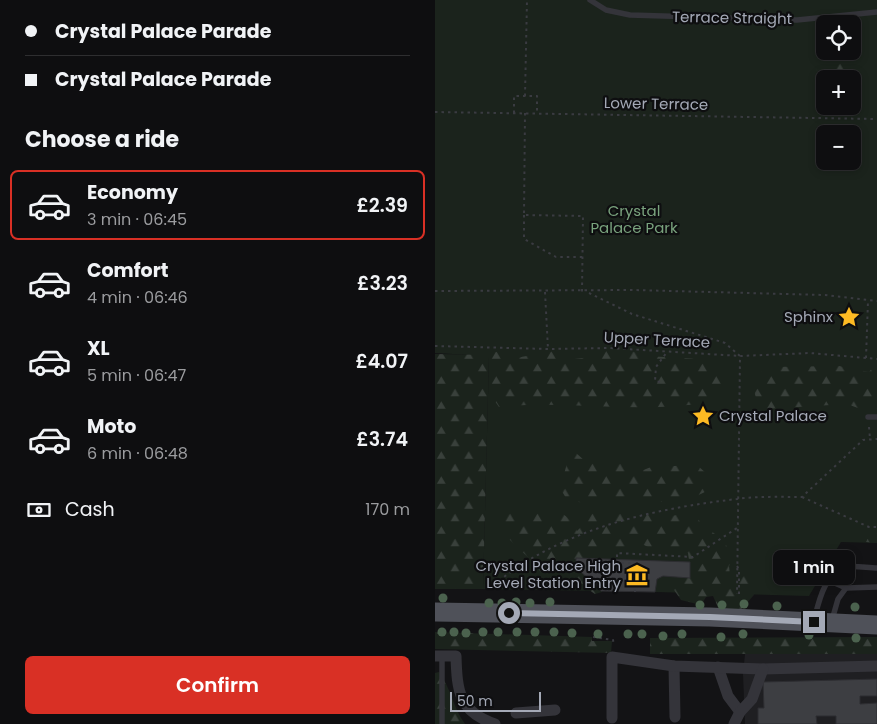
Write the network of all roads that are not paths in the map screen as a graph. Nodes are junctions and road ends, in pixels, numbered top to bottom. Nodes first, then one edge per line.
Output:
1 (590, 0) edge
2 (877, 12) edge
3 (868, 417) road end
4 (877, 417) edge
5 (877, 568) edge
6 (828, 580) junction
7 (877, 587) edge
8 (846, 588) junction
9 (435, 612) edge
10 (822, 622) junction
11 (877, 625) edge
12 (439, 656) edge
13 (674, 666) junction
14 (877, 666) edge
15 (718, 667) junction
16 (763, 669) junction
17 (555, 710) dead end
18 (740, 712) junction
19 (516, 713) dead end
20 (675, 717) dead end
21 (536, 718) edge
22 (612, 718) dead end
23 (443, 724) edge
24 (495, 724) edge
25 (734, 724) edge

1 - 2 lane, Terrace Straight
3 - 4 lane
5 - 6 lane
6 - 8 lane
6 - 10 lane
7 - 8 lane
8 - 10 lane
9 - 10 main road
10 - 11 main road
12 - 23 lane
12 - 24 street
13 - 15 street
13 - 20 street
13 - 22 street
14 - 16 street
15 - 16 street
15 - 18 street
16 - 18 street
17 - 21 street
18 - 25 street
19 - 21 street

